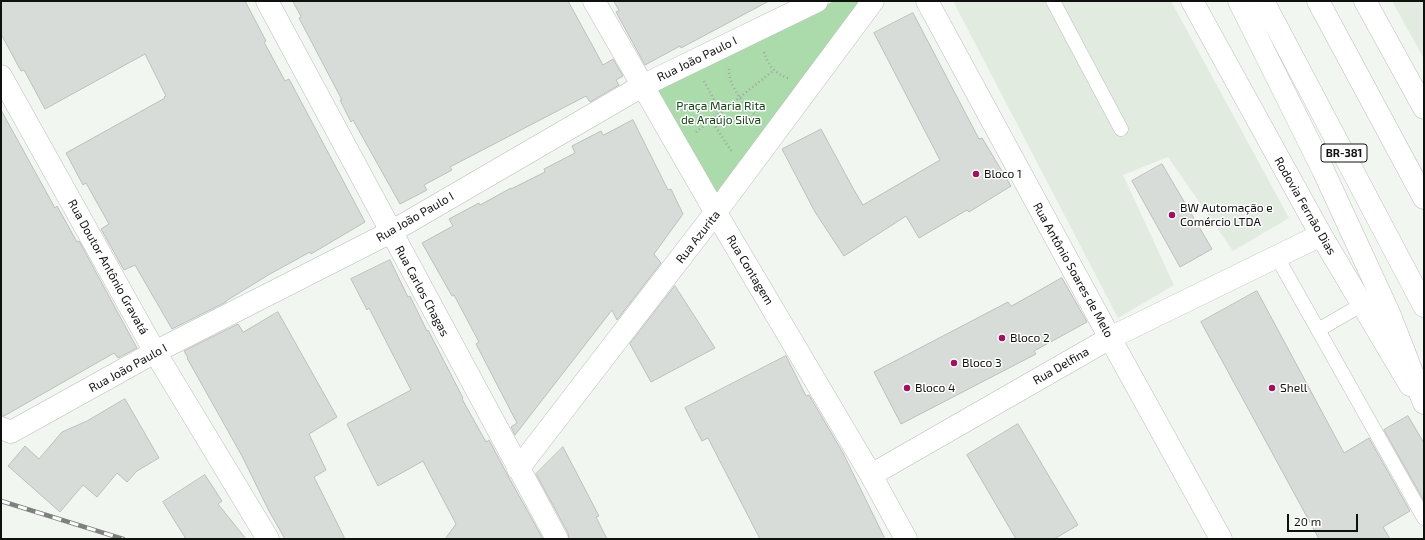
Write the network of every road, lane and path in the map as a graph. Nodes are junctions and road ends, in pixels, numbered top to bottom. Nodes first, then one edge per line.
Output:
1 (267, 1) edge
2 (594, 1) edge
3 (817, 1) edge
4 (873, 1) edge
5 (927, 1) edge
6 (1053, 1) edge
7 (1192, 1) edge
8 (1239, 1) edge
9 (1263, 1) edge
10 (1318, 1) edge
11 (1364, 1) edge
12 (764, 46) dead end
13 (729, 63) dead end
14 (774, 70) junction
15 (1, 76) edge
16 (702, 76) dead end
17 (789, 79) dead end
18 (642, 86) junction
19 (740, 97) junction
20 (1424, 108) edge
21 (721, 113) junction
22 (763, 118) dead end
23 (711, 120) junction
24 (1121, 129) dead end
25 (691, 136) dead end
26 (733, 154) dead end
27 (1424, 198) edge
28 (716, 213) junction
29 (391, 232) junction
30 (1321, 235) junction
31 (1277, 257) junction
32 (1363, 304) junction
33 (1424, 306) edge
34 (1318, 330) junction
35 (1110, 338) junction
36 (155, 352) junction
37 (1424, 403) edge
38 (1424, 408) edge
39 (6, 430) edge
40 (518, 469) junction
41 (871, 475) junction
42 (1424, 518) edge
43 (268, 539) edge
44 (557, 539) edge
45 (906, 539) edge
46 (1221, 539) edge

1 - 29 main road, Rua Carlos Chagas
2 - 18 main road, Rua Contagem
3 - 18 main road, Rua João Paulo I
4 - 28 main road, Rua Azurita
5 - 35 main road, Rua Antônio Soares de Melo
6 - 24 lane
7 - 30 main road, Rodovia Fernão Dias
8 - 37 main road
9 - 33 main road, BR-381
10 - 27 main road
11 - 20 main road
12 - 14 path
13 - 19 path
14 - 17 path
14 - 19 path
15 - 36 main road, Rua Doutor Antônio Gravatá
16 - 21 path
18 - 28 main road, Rua Contagem
18 - 29 main road, Rua João Paulo I
19 - 21 path
19 - 22 path
21 - 23 path
23 - 25 path
23 - 26 path
28 - 40 main road, Rua Azurita
28 - 41 main road, Rua Contagem
29 - 36 main road, Rua João Paulo I
29 - 40 main road, Rua Carlos Chagas
30 - 31 main road, Rua Delfina
30 - 32 main road, Rodovia Fernão Dias
31 - 34 lane
31 - 35 main road, Rua Delfina
32 - 34 lane
32 - 38 main road, Rodovia Fernão Dias
34 - 42 lane
35 - 41 main road, Rua Delfina
35 - 46 main road, Rua Antônio Soares de Melo
36 - 39 main road, Rua João Paulo I
36 - 43 main road, Rua Doutor Antônio Gravatá
40 - 44 main road, Rua Carlos Chagas
41 - 45 main road, Rua Contagem

